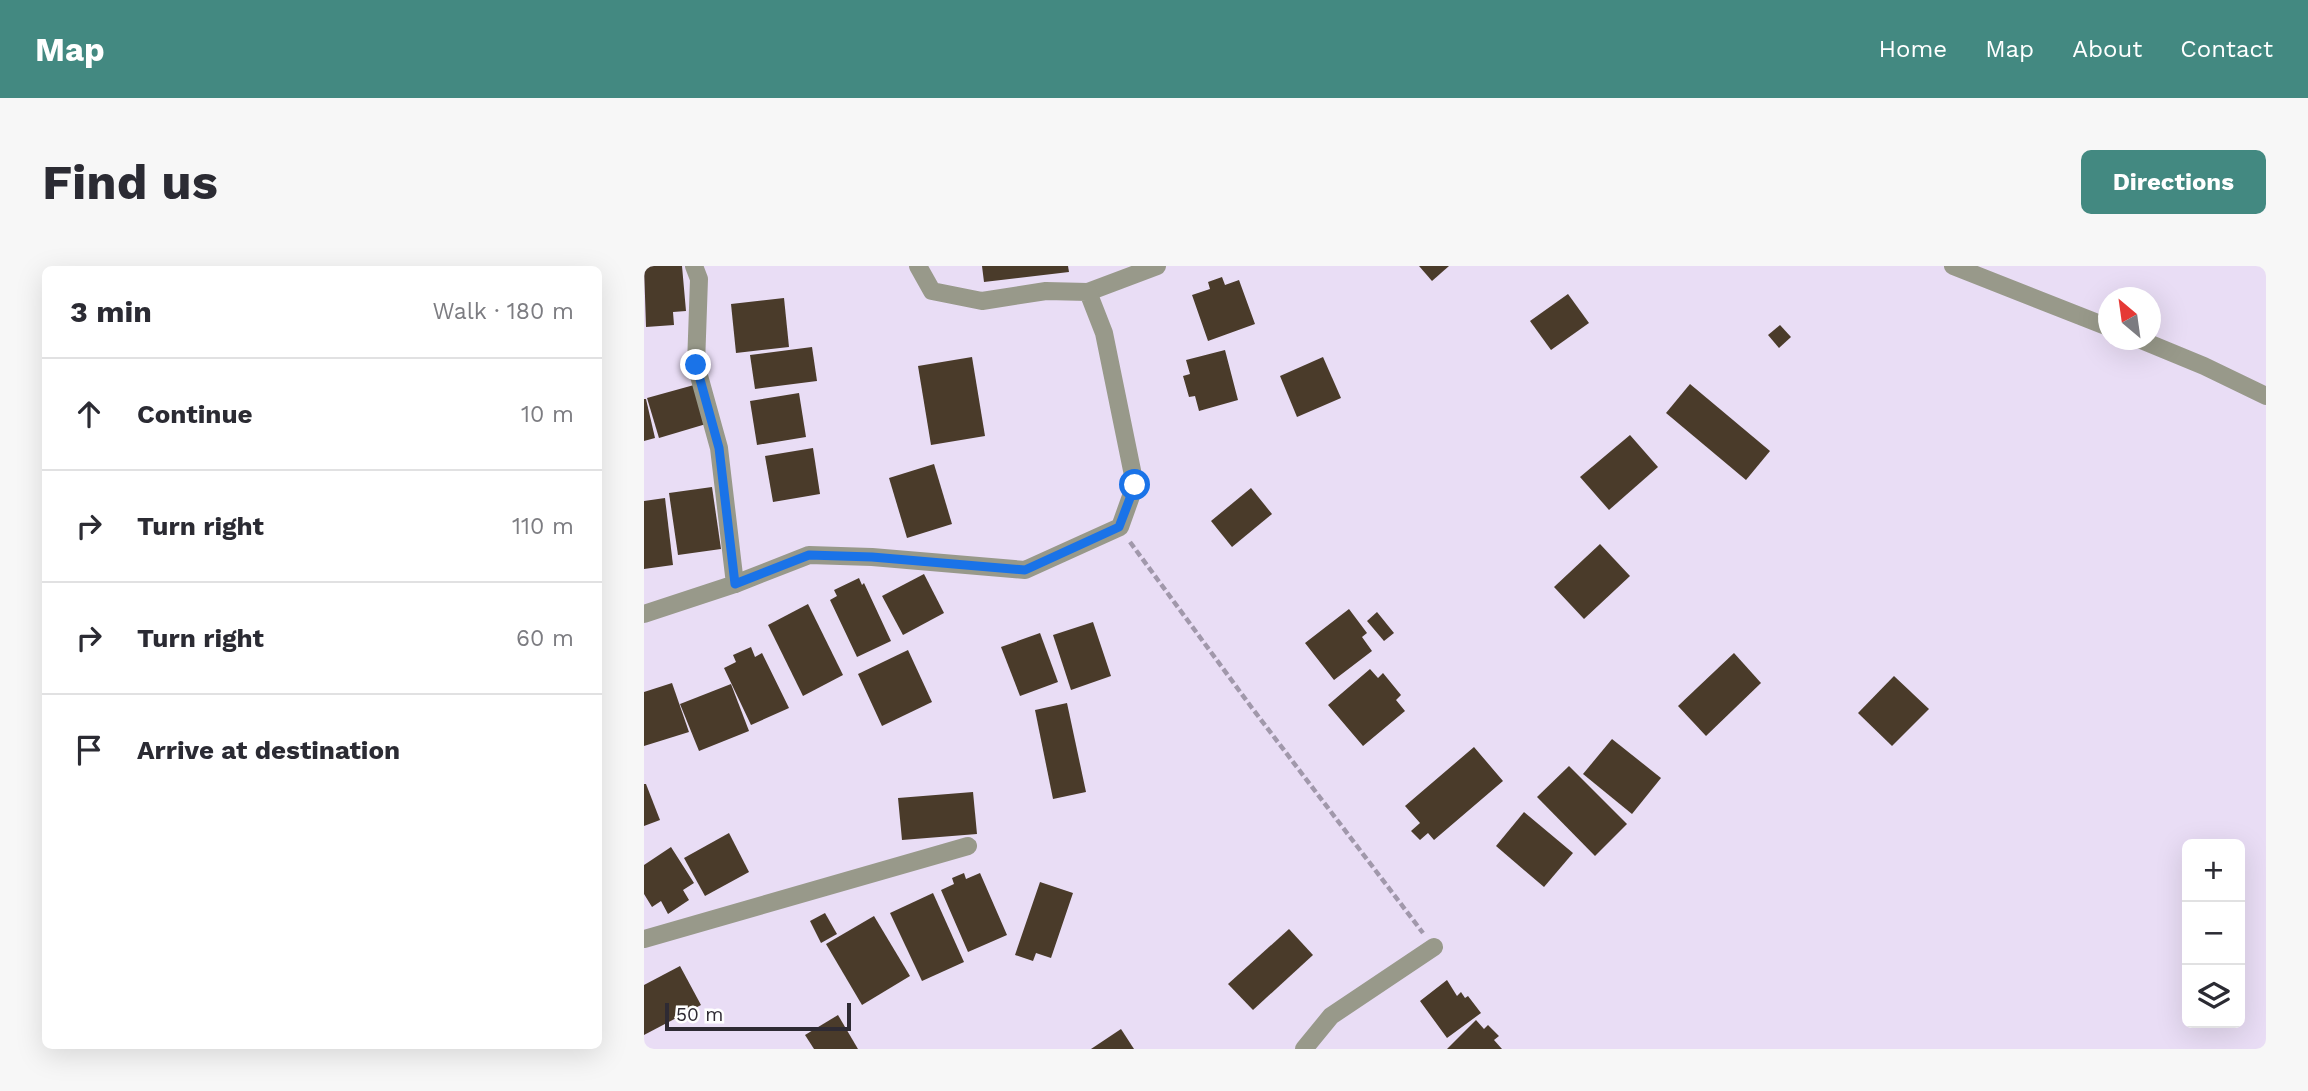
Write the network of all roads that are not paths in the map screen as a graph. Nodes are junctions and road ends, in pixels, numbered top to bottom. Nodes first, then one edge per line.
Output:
1 (694, 266) edge
2 (918, 266) edge
3 (1157, 266) edge
4 (1953, 266) edge
5 (1088, 292) junction
6 (2098, 323) edge
7 (2161, 348) edge
8 (2266, 396) edge
9 (735, 584) junction
10 (644, 614) edge
11 (968, 846) dead end
12 (644, 939) edge
13 (1434, 947) road end
14 (1304, 1049) edge

1 - 9 street
2 - 5 street
3 - 5 street
4 - 6 street
5 - 9 street
7 - 8 street
9 - 10 street
11 - 12 street
13 - 14 street

